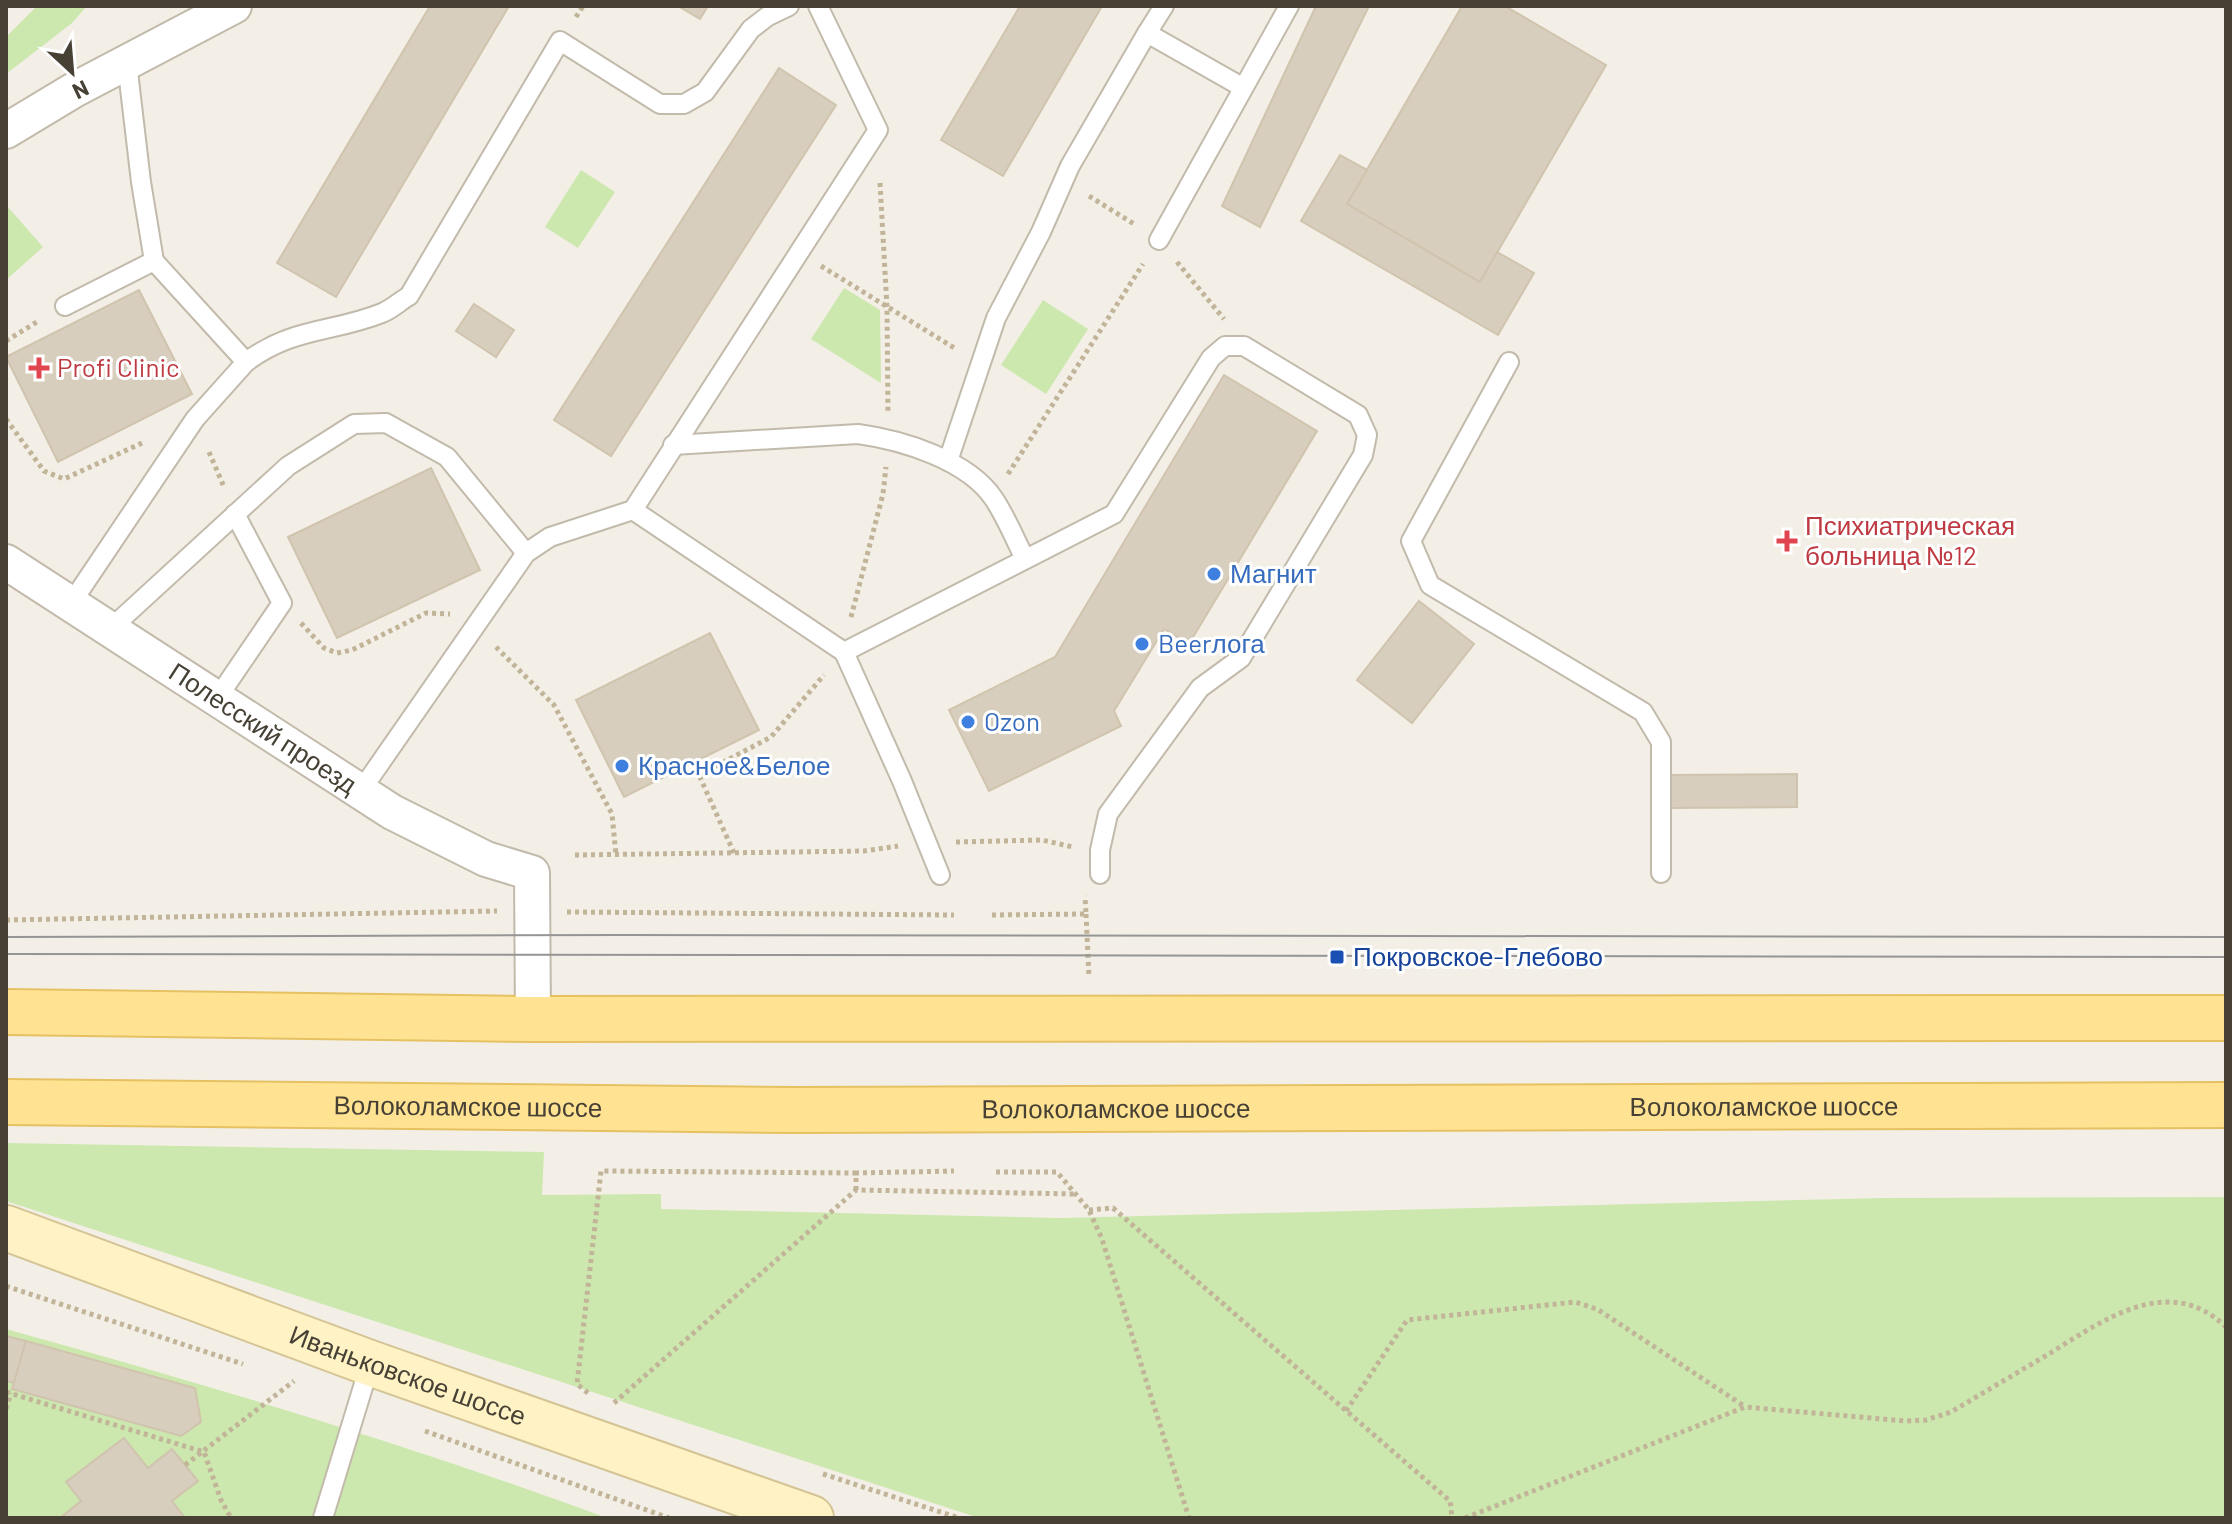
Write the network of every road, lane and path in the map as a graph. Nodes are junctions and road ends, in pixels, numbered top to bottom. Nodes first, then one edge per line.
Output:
1 (234, 6) edge
2 (789, 6) edge
3 (818, 6) edge
4 (1164, 6) edge
5 (1289, 6) edge
6 (1147, 33) junction
7 (127, 63) junction
8 (1242, 87) junction
9 (878, 130) junction
10 (6, 131) edge
11 (1159, 240) joint
12 (799, 252) junction
13 (154, 261) junction
14 (65, 306) joint
15 (887, 307) junction
16 (6, 341) edge
17 (246, 362) junction
18 (1509, 362) dead end
19 (981, 364) junction
20 (6, 419) edge
21 (195, 419) junction
22 (888, 438) junction
23 (673, 445) junction
24 (948, 461) junction
25 (993, 497) junction
26 (633, 510) junction
27 (235, 514) junction
28 (526, 553) junction
29 (1025, 559) junction
30 (6, 562) edge
31 (282, 603) junction
32 (70, 605) junction
33 (475, 626) junction
34 (108, 631) junction
35 (844, 652) junction
36 (216, 700) junction
37 (360, 792) junction
38 (927, 842) junction
39 (1085, 850) dead end
40 (734, 853) junction
41 (575, 855) dead end
42 (616, 855) junction
43 (1661, 873) dead end
44 (1100, 874) dead end
45 (940, 875) dead end
46 (487, 911) dead end
47 (573, 912) dead end
48 (1086, 914) dead end
49 (954, 915) dead end
50 (992, 915) dead end
51 (1060, 915) dead end
52 (6, 920) edge
53 (1089, 977) dead end
54 (6, 1012) edge
55 (2226, 1018) edge
56 (533, 1019) junction
57 (6, 1102) edge
58 (2226, 1105) edge
59 (954, 1171) dead end
60 (996, 1172) dead end
61 (856, 1173) junction
62 (856, 1190) junction
63 (1076, 1194) junction
64 (1089, 1210) junction
65 (6, 1228) edge
66 (2226, 1327) edge
67 (370, 1363) junction
68 (294, 1381) dead end
69 (577, 1384) dead end
70 (9, 1393) edge
71 (611, 1406) dead end
72 (1745, 1407) junction
73 (6, 1409) edge
74 (1346, 1411) junction
75 (204, 1452) junction
76 (185, 1465) dead end
77 (231, 1518) edge
78 (323, 1518) edge
79 (811, 1518) edge
80 (1189, 1518) edge
81 (1452, 1518) edge
82 (1465, 1518) edge

1 - 7 street
2 - 17 lane
3 - 9 lane
4 - 6 lane
5 - 8 lane
6 - 8 lane
6 - 19 lane
7 - 10 street
7 - 13 lane
8 - 11 lane
9 - 12 lane
9 - 15 path
11 - 25 path
12 - 15 path
12 - 23 lane
13 - 14 lane
13 - 17 lane
14 - 16 path
15 - 19 path
15 - 22 path
17 - 21 lane
18 - 43 lane
19 - 24 lane
20 - 21 path
21 - 27 path
21 - 32 lane
22 - 23 lane
22 - 24 lane
22 - 35 path
23 - 26 lane
24 - 25 lane
25 - 29 lane
26 - 28 lane
26 - 35 lane
27 - 28 lane
27 - 31 lane
27 - 34 lane
28 - 33 lane
29 - 35 lane
29 - 44 lane
30 - 32 street, Полесский проезд
31 - 33 path
31 - 36 lane
32 - 34 street, Полесский проезд
33 - 37 lane
33 - 42 path
34 - 36 street, Полесский проезд
35 - 38 lane
35 - 40 path
36 - 37 street, Полесский проезд
37 - 56 street, Полесский проезд
38 - 39 path
38 - 40 path
38 - 45 lane
40 - 42 path
41 - 42 path
46 - 52 path
47 - 49 path
48 - 53 path
50 - 51 path
54 - 56 main road
55 - 56 main road
57 - 58 main road, Волоколамское шоссе
59 - 61 path
60 - 63 path
61 - 62 path
61 - 69 path
62 - 63 path
62 - 71 path
63 - 64 path
64 - 74 path
64 - 80 path
65 - 67 street, Иваньковское шоссе
66 - 72 path
67 - 78 lane
67 - 79 street, Иваньковское шоссе
68 - 75 path
70 - 73 path
70 - 75 path
72 - 74 path
72 - 82 path
74 - 81 path
75 - 76 path
75 - 77 path

